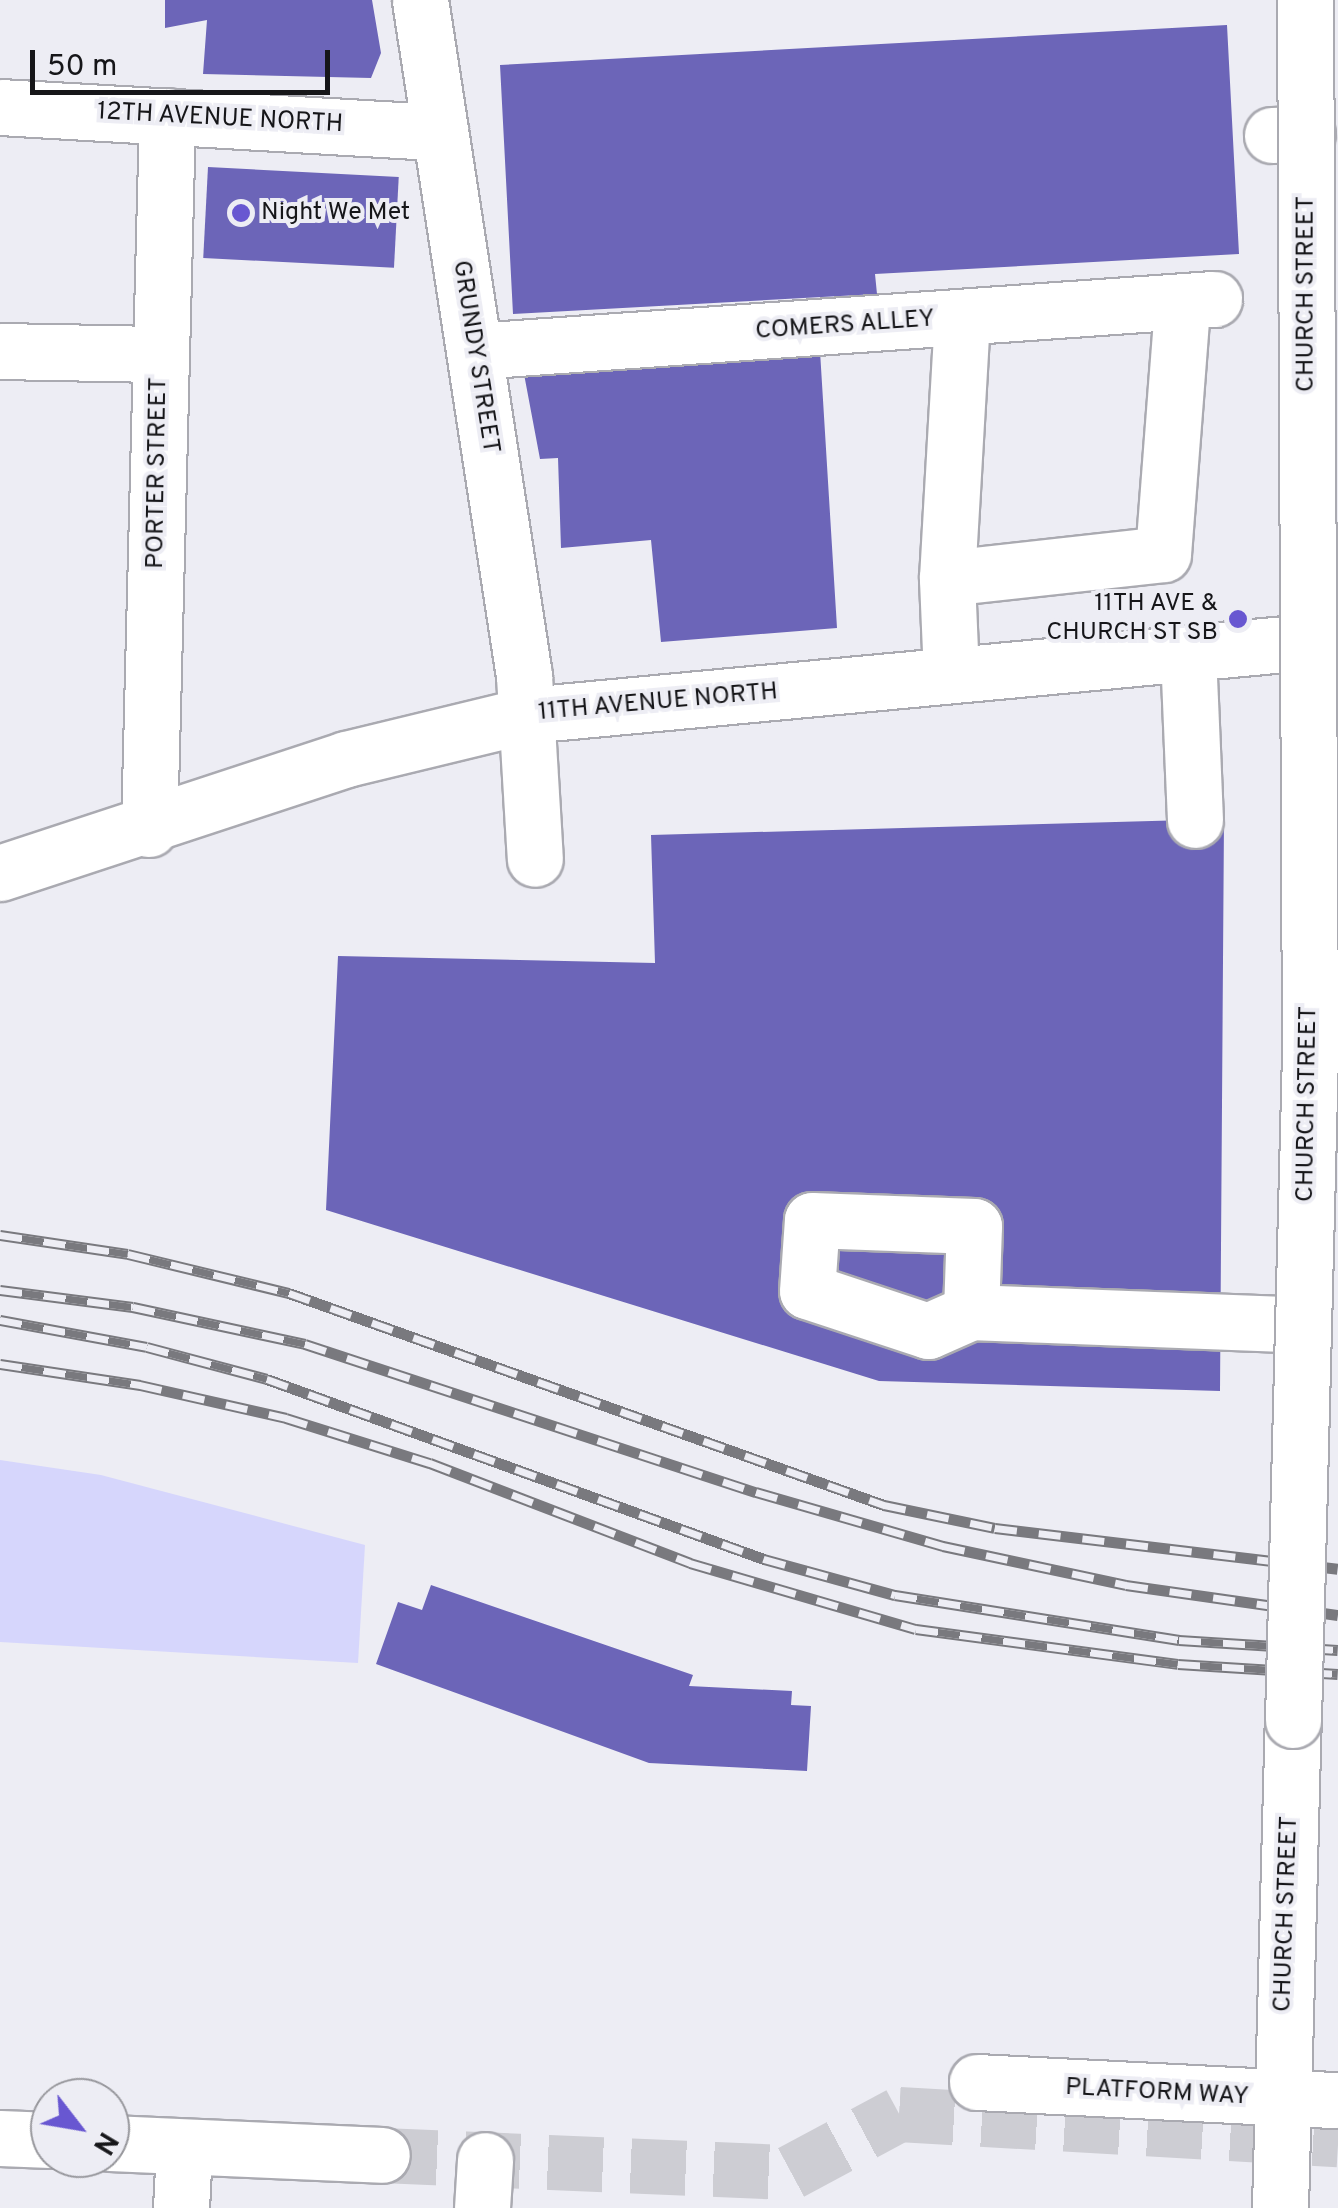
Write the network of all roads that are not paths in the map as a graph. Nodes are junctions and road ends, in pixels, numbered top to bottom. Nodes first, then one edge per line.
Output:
1 (1306, 0) edge
2 (1316, 0) edge
3 (433, 1) edge
4 (0, 106) edge
5 (167, 116) junction
6 (440, 132) junction
7 (962, 319) junction
8 (0, 351) edge
9 (475, 351) junction
10 (161, 354) junction
11 (947, 578) junction
12 (1329, 640) edge
13 (1188, 653) junction
14 (951, 675) junction
15 (528, 715) junction
16 (1194, 820) dead end
17 (149, 829) junction
18 (536, 858) dead end
19 (0, 874) edge
20 (972, 1312) dead end
21 (1304, 1325) junction
22 (977, 2082) dead end
23 (1282, 2100) junction
24 (1338, 2100) edge
25 (0, 2138) edge
26 (30, 2139) edge
27 (130, 2145) edge
28 (184, 2148) junction
29 (382, 2155) tunnel mouth
30 (181, 2208) edge
31 (1280, 2208) edge

1 - 21 street, CHURCH STREET, bridge
2 - 12 street, CHURCH STREET
3 - 6 street, GRUNDY STREET
4 - 5 street, 12TH AVENUE NORTH
5 - 6 street, 12TH AVENUE NORTH
5 - 10 street, PORTER STREET
6 - 9 street, GRUNDY STREET
7 - 9 street, COMERS ALLEY
7 - 11 street
7 - 11 street, COMERS ALLEY
8 - 10 street
9 - 15 street, GRUNDY STREET
10 - 17 street, PORTER STREET
11 - 14 street
12 - 13 street, 11TH AVENUE NORTH
13 - 14 street, 11TH AVENUE NORTH
13 - 16 street
14 - 15 street, 11TH AVENUE NORTH
15 - 17 street, 11TH AVENUE NORTH
15 - 18 street, GRUNDY STREET
17 - 19 street, 11TH AVENUE NORTH
20 - 21 street
21 - 23 street, CHURCH STREET, bridge
22 - 23 street, PLATFORM WAY
23 - 24 street, PLATFORM WAY
23 - 31 street, CHURCH STREET
25 - 26 street
27 - 28 street
28 - 29 street
28 - 30 street

